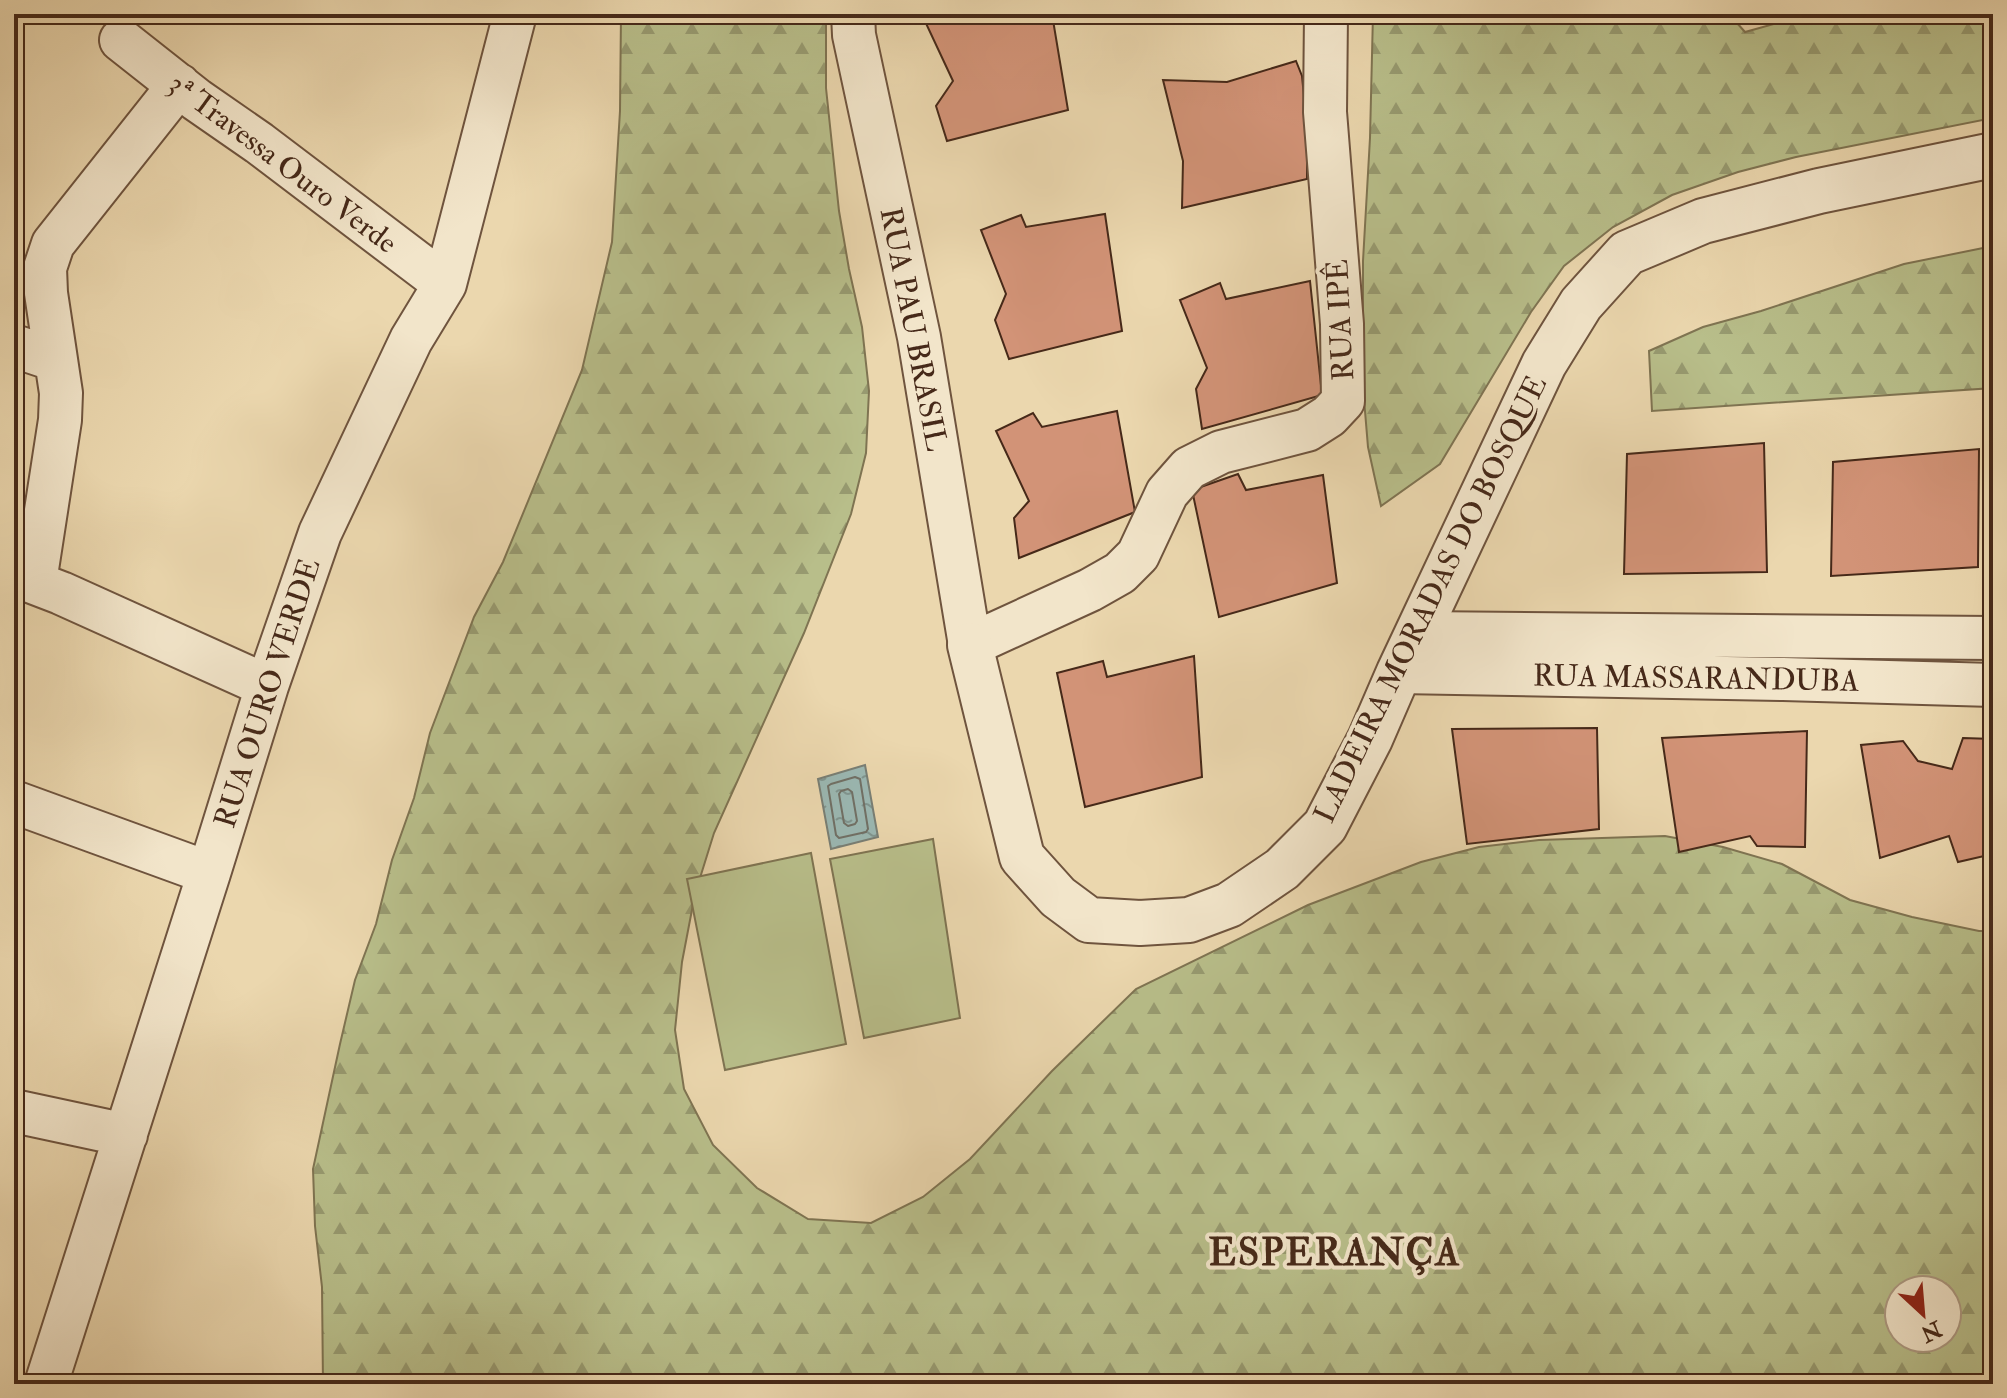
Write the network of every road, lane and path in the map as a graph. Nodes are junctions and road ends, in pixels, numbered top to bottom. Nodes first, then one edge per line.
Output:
1 (515, 14) edge
2 (853, 14) edge
3 (1326, 14) edge
4 (121, 40) dead end
5 (179, 85) junction
6 (1993, 155) edge
7 (445, 284) junction
8 (14, 346) edge
9 (56, 360) junction
10 (24, 578) edge
11 (1418, 633) junction
12 (1786, 635) junction
13 (1993, 638) edge
14 (970, 645) junction
15 (1399, 672) junction
16 (1783, 679) junction
17 (1993, 685) edge
18 (267, 686) junction
19 (14, 802) edge
20 (209, 873) junction
21 (14, 1111) edge
22 (126, 1135) junction
23 (46, 1384) edge

1 - 7 street, RUA OURO VERDE
2 - 14 street, RUA PAU BRASIL
3 - 14 street, RUA IPÊ
4 - 5 street, 3ª Travessa Ouro Verde
5 - 7 street, 3ª Travessa Ouro Verde
5 - 9 street
6 - 11 street, LADEIRA MORADAS DO BOSQUE
7 - 18 street, RUA OURO VERDE
8 - 9 street
9 - 10 street
10 - 18 street
11 - 12 street, RUA MASSARANDUBA
11 - 15 street, LADEIRA MORADAS DO BOSQUE
12 - 13 street, RUA MASSARANDUBA
12 - 16 street
14 - 15 street, LADEIRA MORADAS DO BOSQUE
15 - 16 street, RUA MASSARANDUBA
16 - 17 street, RUA MASSARANDUBA
18 - 20 street, RUA OURO VERDE
19 - 20 street
20 - 22 street, RUA OURO VERDE
21 - 22 street
22 - 23 street, RUA OURO VERDE

